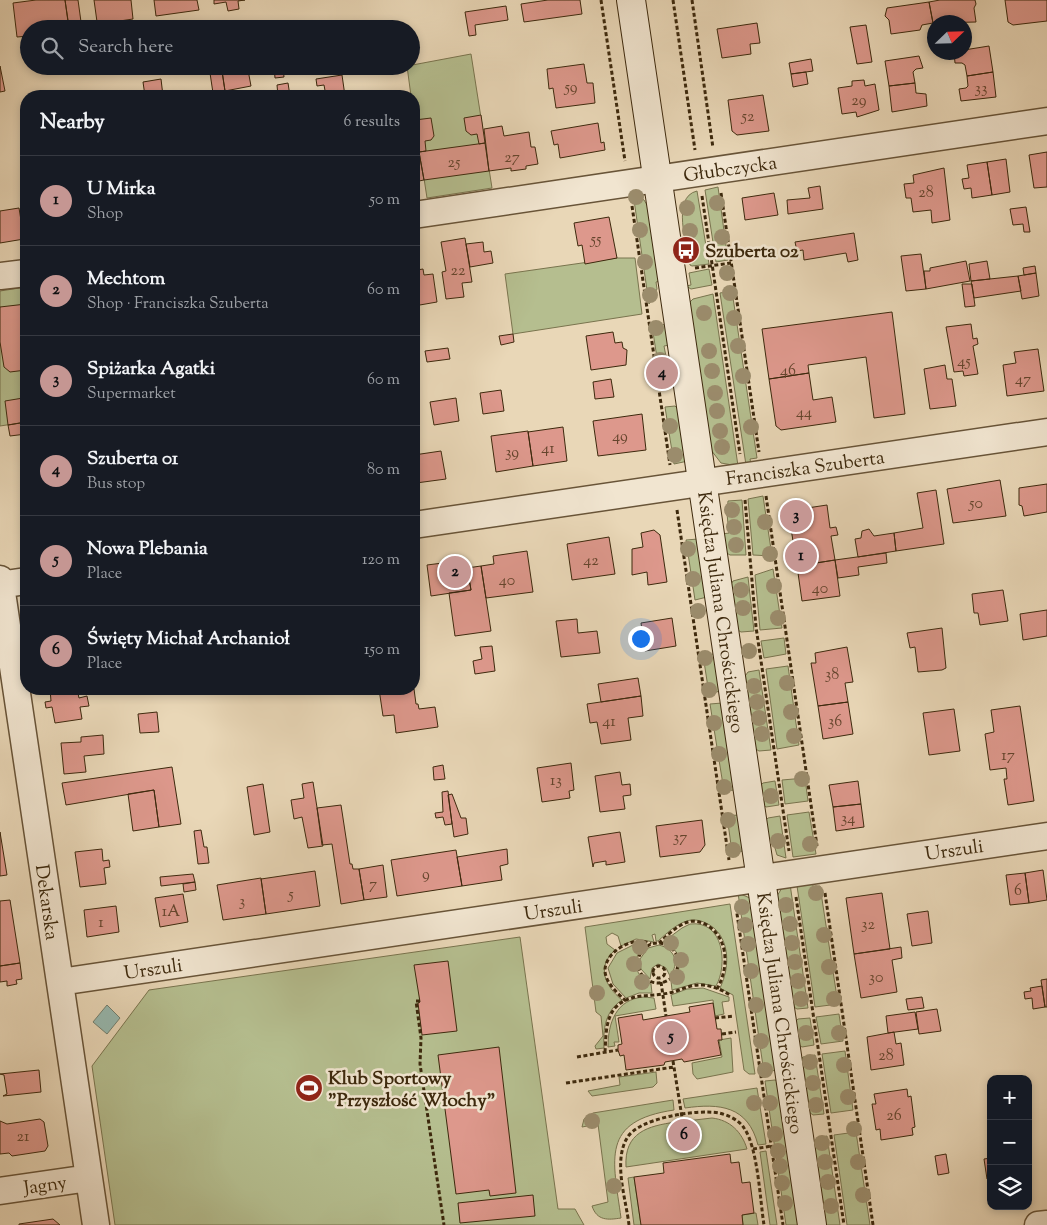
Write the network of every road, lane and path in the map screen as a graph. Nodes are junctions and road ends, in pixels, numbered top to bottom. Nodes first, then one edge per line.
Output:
1 (601, 0) edge
2 (631, 0) edge
3 (673, 0) edge
4 (692, 0) edge
5 (1047, 121) edge
6 (707, 172) junction
7 (658, 179) junction
8 (628, 183) junction
9 (420, 214) edge
10 (731, 263) junction
11 (712, 266) junction
12 (687, 270) dead end
13 (20, 273) edge
14 (0, 276) edge
15 (1047, 432) edge
16 (741, 456) dead end
17 (760, 458) dead end
18 (671, 472) dead end
19 (703, 483) junction
20 (763, 489) dead end
21 (745, 496) dead end
22 (676, 507) dead end
23 (420, 524) edge
24 (20, 581) edge
25 (0, 583) edge
26 (1047, 836) edge
27 (818, 848) dead end
28 (790, 860) dead end
29 (730, 867) dead end
30 (761, 878) junction
31 (824, 892) dead end
32 (795, 894) dead end
33 (735, 903) dead end
34 (659, 943) junction
35 (651, 944) junction
36 (660, 981) junction
37 (60, 982) junction
38 (717, 989) junction
39 (662, 994) junction
40 (731, 996) dead end
41 (626, 1000) junction
42 (420, 1001) dead end
43 (666, 1016) dead end
44 (734, 1016) dead end
45 (715, 1018) dead end
46 (736, 1032) dead end
47 (722, 1034) dead end
48 (618, 1050) dead end
49 (605, 1052) junction
50 (577, 1057) dead end
51 (673, 1061) dead end
52 (674, 1067) junction
53 (566, 1082) dead end
54 (681, 1115) junction
55 (684, 1130) dead end
56 (772, 1146) junction
57 (753, 1149) junction
58 (89, 1178) junction
59 (0, 1191) edge
60 (1047, 1224) edge
61 (96, 1225) edge
62 (444, 1225) edge
63 (629, 1225) edge
64 (764, 1225) edge
65 (783, 1225) edge
66 (812, 1225) edge
67 (844, 1225) edge
68 (873, 1225) edge
69 (1038, 1225) edge

1 - 8 path
2 - 7 street, Księdza Juliana Chrościckiego
3 - 6 path
4 - 6 path
5 - 6 street, Głubczycka
6 - 7 street, Głubczycka
6 - 10 path
6 - 11 path
7 - 8 street, Głubczycka
7 - 19 street, Księdza Juliana Chrościckiego
8 - 9 street, Głubczycka
8 - 18 path
10 - 11 path
10 - 17 path
11 - 12 path
11 - 16 path
13 - 14 street
15 - 19 street, Franciszka Szuberta
19 - 23 street, Franciszka Szuberta
19 - 30 street, Księdza Juliana Chrościckiego
20 - 27 path
21 - 28 path
22 - 29 path
24 - 25 street
25 - 37 street, Dekarska
26 - 30 street, Urszuli
30 - 37 street, Urszuli
30 - 66 street, Księdza Juliana Chrościckiego
31 - 68 path
32 - 67 path
33 - 56 path
34 - 35 path
34 - 36 path
34 - 38 path
35 - 36 path
35 - 41 path
36 - 36 path
36 - 39 path
37 - 58 street, Dekarska
38 - 39 path
38 - 40 path
39 - 41 path
39 - 43 path
41 - 49 path
42 - 62 path
44 - 45 path
46 - 47 path
48 - 49 path
49 - 50 path
51 - 52 path
52 - 53 path
52 - 54 path
54 - 55 path
54 - 57 path
54 - 63 path
56 - 57 path
56 - 65 path
57 - 64 path
58 - 59 street, Jagny
58 - 61 street, Dekarska
60 - 69 street

